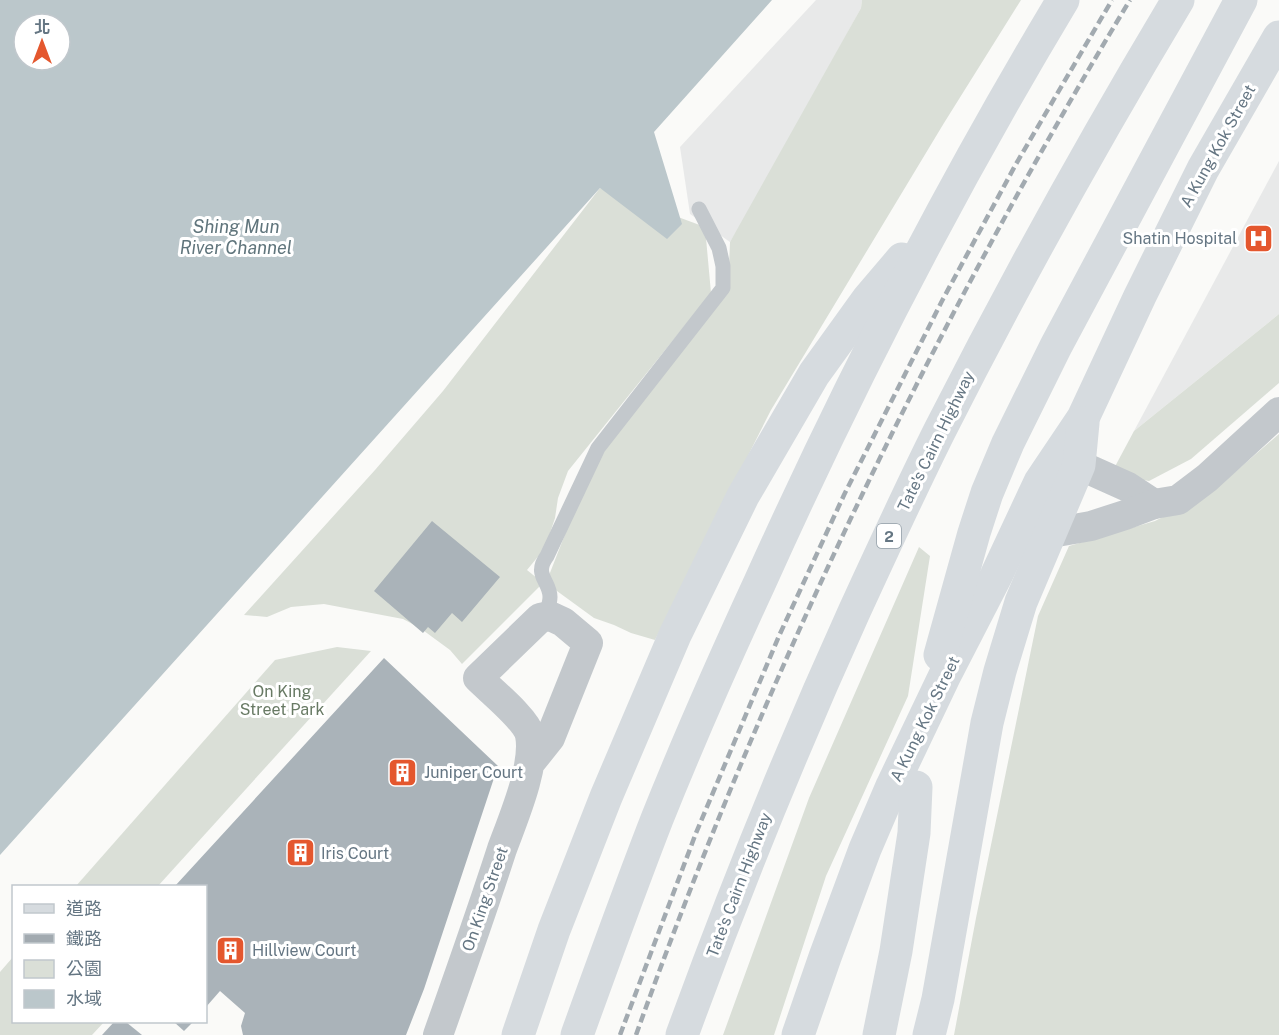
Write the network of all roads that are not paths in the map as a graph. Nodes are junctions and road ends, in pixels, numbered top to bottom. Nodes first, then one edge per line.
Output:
1 (1063, 0) edge
2 (1178, 0) edge
3 (1241, 0) edge
4 (1279, 38) edge
5 (699, 209) dead end
6 (941, 214) junction
7 (1279, 412) edge
8 (1083, 418) junction
9 (1079, 465) junction
10 (1040, 482) junction
11 (1154, 504) junction
12 (1051, 532) junction
13 (546, 617) junction
14 (940, 655) dead end
15 (530, 763) junction
16 (916, 787) dead end
17 (438, 1035) edge
18 (518, 1035) edge
19 (577, 1035) edge
20 (682, 1035) edge
21 (798, 1035) edge
22 (879, 1035) edge
23 (929, 1035) edge

1 - 6 main road
2 - 20 main road, Tate's Cairn Highway / 2
3 - 14 main road
4 - 8 main road, A Kung Kok Street
5 - 13 lane
6 - 18 main road
6 - 19 main road
7 - 11 street
8 - 9 main road, A Kung Kok Street
8 - 10 main road, A Kung Kok Street
9 - 10 main road
9 - 11 street
9 - 12 main road, A Kung Kok Street
10 - 21 main road, A Kung Kok Street
11 - 12 street
12 - 23 main road, A Kung Kok Street
13 - 15 street, On King Street
13 - 15 street, On King Street
15 - 17 street, On King Street
16 - 22 main road

